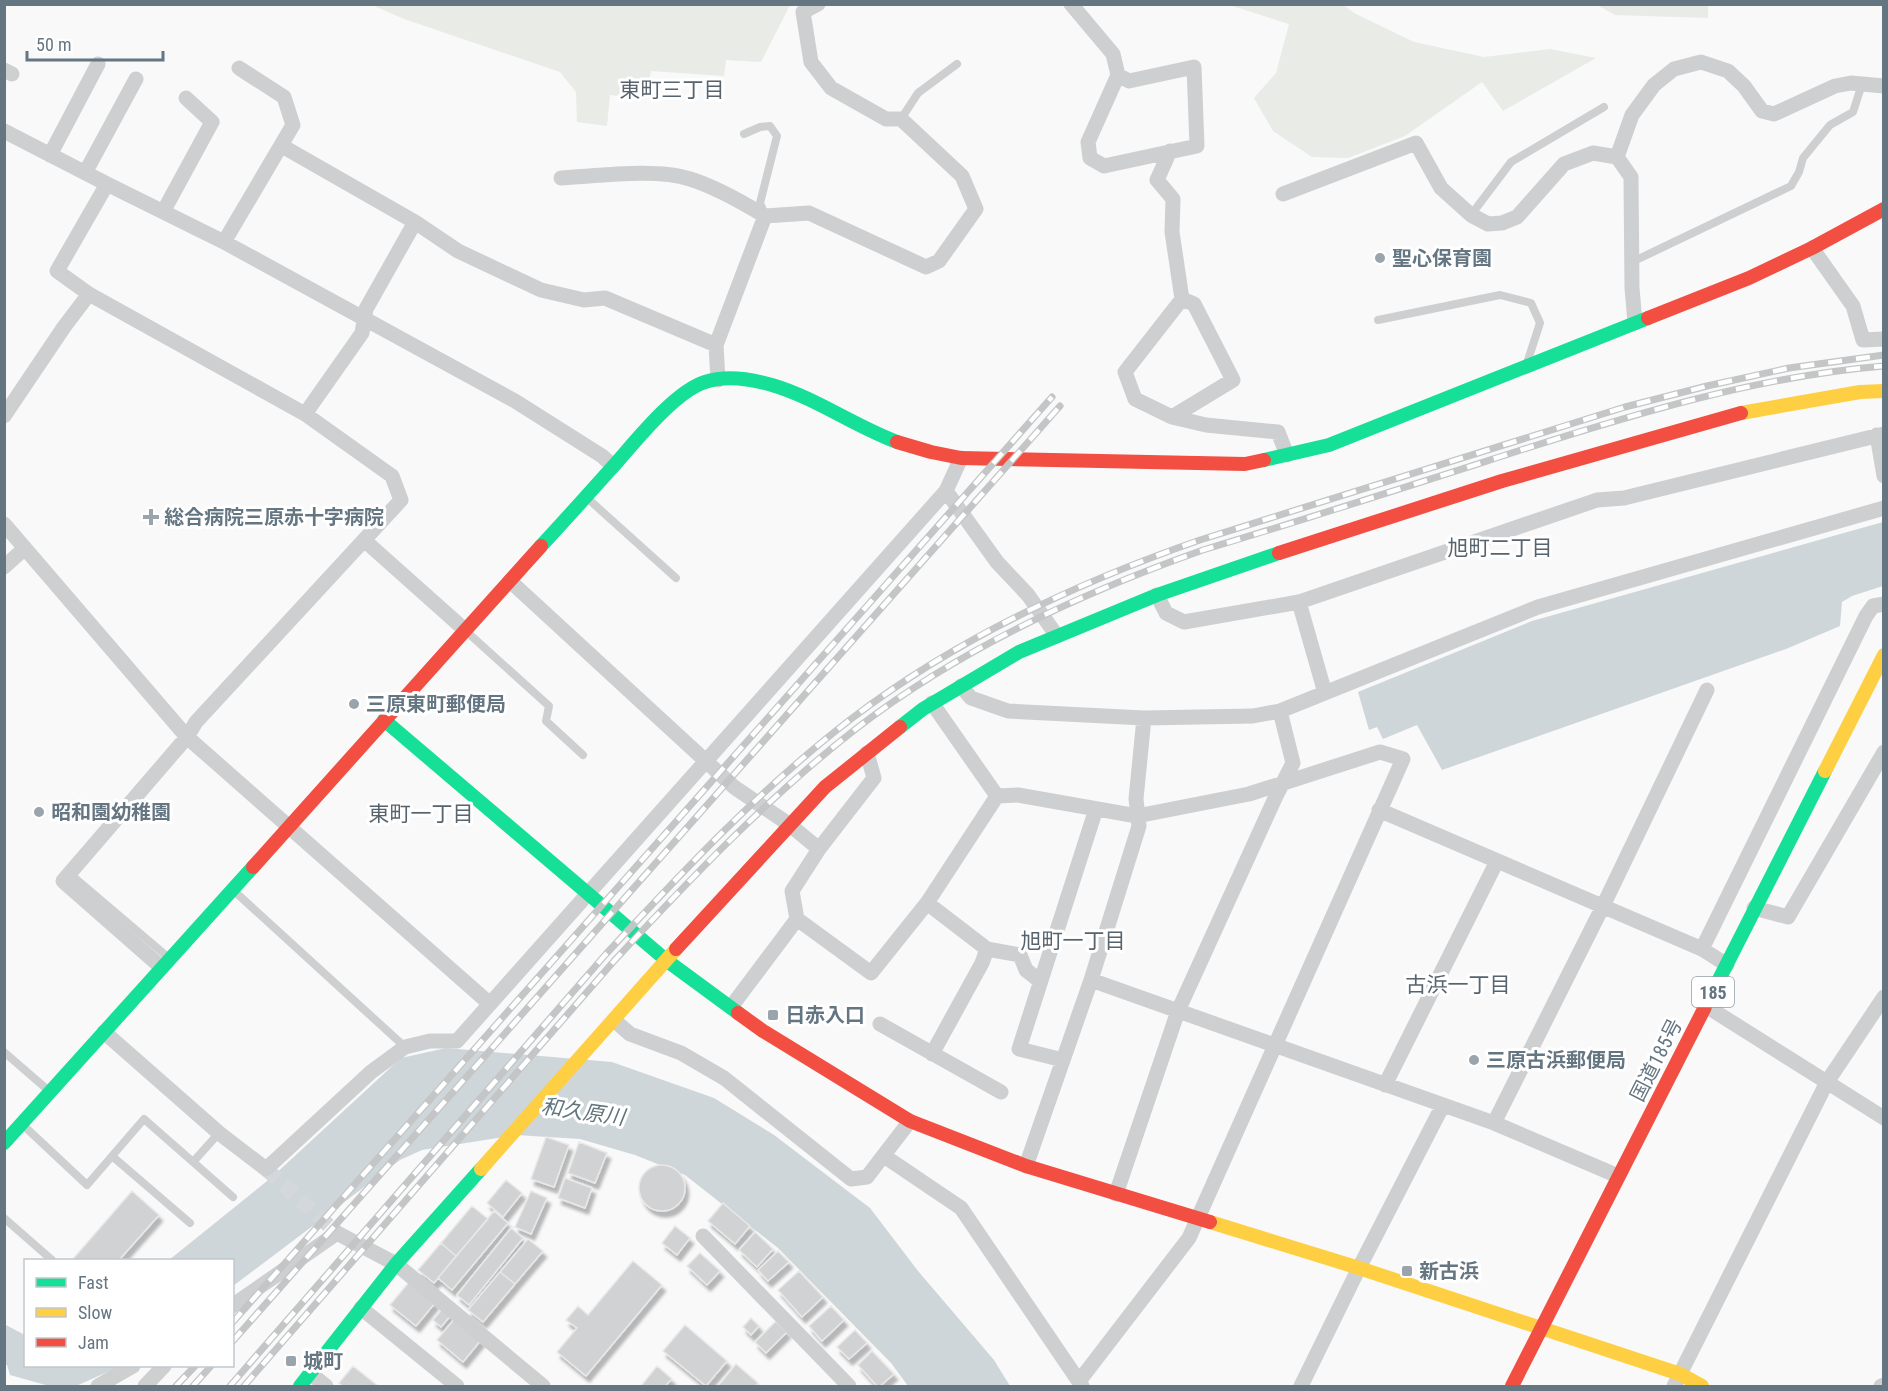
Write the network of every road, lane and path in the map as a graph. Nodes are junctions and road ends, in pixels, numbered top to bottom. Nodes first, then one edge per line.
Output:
1 (818, 4) edge
2 (1071, 4) edge
3 (98, 64) dead end
4 (957, 64) dead end
5 (238, 68) dead end
6 (1118, 75) junction
7 (136, 79) dead end
8 (1862, 84) junction
9 (1884, 86) edge
10 (186, 98) dead end
11 (1604, 107) dead end
12 (901, 119) junction
13 (4, 131) edge
14 (744, 134) dead end
15 (282, 146) junction
16 (1170, 151) junction
17 (50, 155) junction
18 (1617, 158) junction
19 (85, 173) junction
20 (561, 178) dead end
21 (106, 184) junction
22 (1283, 194) dead end
23 (1884, 209) edge
24 (164, 212) junction
25 (1471, 214) junction
26 (765, 216) junction
27 (415, 222) junction
28 (224, 242) junction
29 (1812, 248) junction
30 (1632, 262) junction
31 (89, 294) junction
32 (1182, 299) junction
33 (364, 320) junction
34 (1378, 320) dead end
35 (1635, 323) junction
36 (1884, 339) edge
37 (717, 345) junction
38 (1525, 367) junction
39 (718, 380) junction
40 (1884, 391) edge
41 (305, 414) junction
42 (4, 416) edge
43 (1172, 417) junction
44 (1880, 434) edge
45 (1287, 455) junction
46 (962, 458) junction
47 (614, 466) junction
48 (1884, 476) edge
49 (946, 491) junction
50 (586, 497) junction
51 (1884, 508) edge
52 (4, 524) edge
53 (364, 540) junction
54 (25, 548) junction
55 (4, 567) edge
56 (676, 578) dead end
57 (510, 581) junction
58 (1157, 595) junction
59 (1299, 602) junction
60 (1884, 603) edge
61 (465, 630) junction
62 (1057, 636) junction
63 (1884, 655) edge
64 (961, 686) junction
65 (1707, 690) dead end
66 (1325, 693) junction
67 (932, 703) junction
68 (1280, 711) junction
69 (1144, 718) junction
70 (384, 720) junction
71 (188, 737) junction
72 (1884, 752) edge
73 (867, 753) junction
74 (583, 755) dead end
75 (706, 762) junction
76 (1284, 783) junction
77 (997, 796) junction
78 (1096, 809) junction
79 (1379, 810) junction
80 (1137, 816) junction
81 (790, 825) junction
82 (288, 826) junction
83 (819, 849) junction
84 (1497, 861) junction
85 (232, 889) junction
86 (588, 895) junction
87 (927, 903) junction
88 (1603, 906) junction
89 (1754, 908) junction
90 (797, 918) junction
91 (987, 949) junction
92 (1702, 949) junction
93 (666, 960) junction
94 (166, 963) junction
95 (1726, 965) junction
96 (1091, 980) junction
97 (1040, 981) junction
98 (1884, 997) edge
99 (490, 1004) junction
100 (1706, 1006) junction
101 (731, 1007) junction
102 (1178, 1011) junction
103 (614, 1020) junction
104 (880, 1024) dead end
105 (104, 1032) junction
106 (1275, 1046) junction
107 (405, 1047) junction
108 (4, 1052) edge
109 (932, 1054) junction
110 (1063, 1060) junction
111 (1827, 1083) junction
112 (1385, 1085) junction
113 (50, 1092) junction
114 (1001, 1092) dead end
115 (1443, 1105) junction
116 (1884, 1118) edge
117 (910, 1121) junction
118 (1494, 1123) junction
119 (22, 1124) junction
120 (219, 1133) junction
121 (4, 1143) edge
122 (112, 1156) junction
123 (884, 1156) junction
124 (193, 1162) junction
125 (1026, 1166) junction
126 (1618, 1176) junction
127 (1116, 1194) junction
128 (233, 1197) dead end
129 (4, 1218) edge
130 (1197, 1220) junction
131 (190, 1222) dead end
132 (703, 1236) dead end
133 (51, 1259) edge
134 (396, 1264) junction
135 (1359, 1268) junction
136 (234, 1305) edge
137 (361, 1308) junction
138 (1540, 1328) junction
139 (130, 1367) edge
140 (162, 1367) edge
141 (310, 1373) junction
142 (1677, 1380) edge
143 (1081, 1383) edge
144 (536, 1384) edge
145 (98, 1386) edge
146 (145, 1386) edge
147 (300, 1386) edge
148 (326, 1386) edge
149 (457, 1386) edge
150 (849, 1386) edge
151 (1301, 1386) edge
152 (1512, 1386) edge
153 (1702, 1386) edge

1 - 12 street
2 - 6 street
3 - 17 street
4 - 12 lane
5 - 15 street
6 - 16 street
6 - 16 street
7 - 19 street
8 - 9 street
8 - 18 street
8 - 30 lane
10 - 24 street
11 - 25 lane
12 - 26 street
13 - 17 street
14 - 26 lane
15 - 27 street
15 - 28 street
16 - 32 street
17 - 19 street
18 - 25 street
18 - 30 street
19 - 21 street
20 - 26 street
21 - 24 street
21 - 31 street
22 - 25 street
23 - 29 main road
24 - 28 street
26 - 37 street
27 - 33 street
27 - 37 street
28 - 33 street
29 - 35 main road
29 - 36 street
30 - 35 street
31 - 41 street
31 - 42 street
32 - 43 street
32 - 43 street
33 - 41 street
33 - 47 street
34 - 38 lane
35 - 38 main road
37 - 39 street
38 - 45 main road
39 - 46 main road
39 - 47 main road
40 - 58 main road
41 - 53 street
43 - 45 street
44 - 48 street
44 - 59 street
45 - 46 main road
46 - 49 street
47 - 50 main road
49 - 62 street
49 - 75 street
50 - 56 lane
50 - 57 main road
51 - 66 street
52 - 54 street
53 - 61 street
53 - 71 street
54 - 55 street
54 - 71 street
57 - 61 main road
57 - 75 street
58 - 59 street
58 - 62 main road
59 - 66 street
60 - 92 street
61 - 70 main road
61 - 74 lane
62 - 64 main road
63 - 89 main road, 国道185号 / 185
64 - 67 main road
64 - 69 street
65 - 88 street
66 - 68 street
67 - 73 main road
67 - 77 street
68 - 69 street
68 - 76 street
69 - 80 street
70 - 82 main road
70 - 86 main road
71 - 82 street
71 - 94 street
72 - 89 street
73 - 81 main road
73 - 83 street
75 - 81 street
75 - 86 street
76 - 79 street
76 - 80 street
76 - 102 street
77 - 78 street
77 - 87 street
78 - 80 street
78 - 97 street
79 - 84 street
79 - 106 street
80 - 96 street
81 - 83 street
81 - 93 main road
82 - 85 main road
82 - 99 street
83 - 90 street
84 - 88 street
84 - 112 street
85 - 94 main road
85 - 107 lane
86 - 93 main road
86 - 99 street
87 - 90 street
87 - 91 street
88 - 92 street
88 - 118 street
89 - 95 main road, 国道185号 / 185
90 - 101 street
91 - 97 street
91 - 109 street
92 - 95 street
93 - 101 main road
93 - 103 main road
94 - 105 main road
95 - 100 main road, 国道185号 / 185
96 - 102 street
96 - 110 street
97 - 110 street
98 - 111 street
99 - 107 street
100 - 111 street
100 - 126 main road, 国道185号 / 185
101 - 117 main road
102 - 106 street
102 - 127 street
103 - 123 street
103 - 134 main road
104 - 109 street
105 - 113 main road
105 - 120 street
106 - 112 street
106 - 130 street
107 - 120 street
108 - 113 lane
109 - 114 street
110 - 125 street
111 - 116 street
111 - 142 street
112 - 115 street
113 - 119 main road
115 - 118 street
115 - 135 street
117 - 123 street
117 - 125 main road
118 - 126 street
119 - 121 main road
119 - 122 lane
120 - 124 lane
122 - 124 lane
122 - 131 lane
123 - 143 street
124 - 128 lane
125 - 127 main road
126 - 138 main road, 国道185号 / 185
127 - 130 main road
129 - 133 lane
130 - 135 main road
130 - 143 street
132 - 150 street
134 - 136 street
134 - 137 main road
134 - 144 street
135 - 138 main road
135 - 151 street
137 - 141 main road
137 - 149 street
138 - 142 main road
138 - 152 main road, 国道185号 / 185
139 - 145 street
140 - 146 street
141 - 147 main road
141 - 148 street
142 - 153 main road

